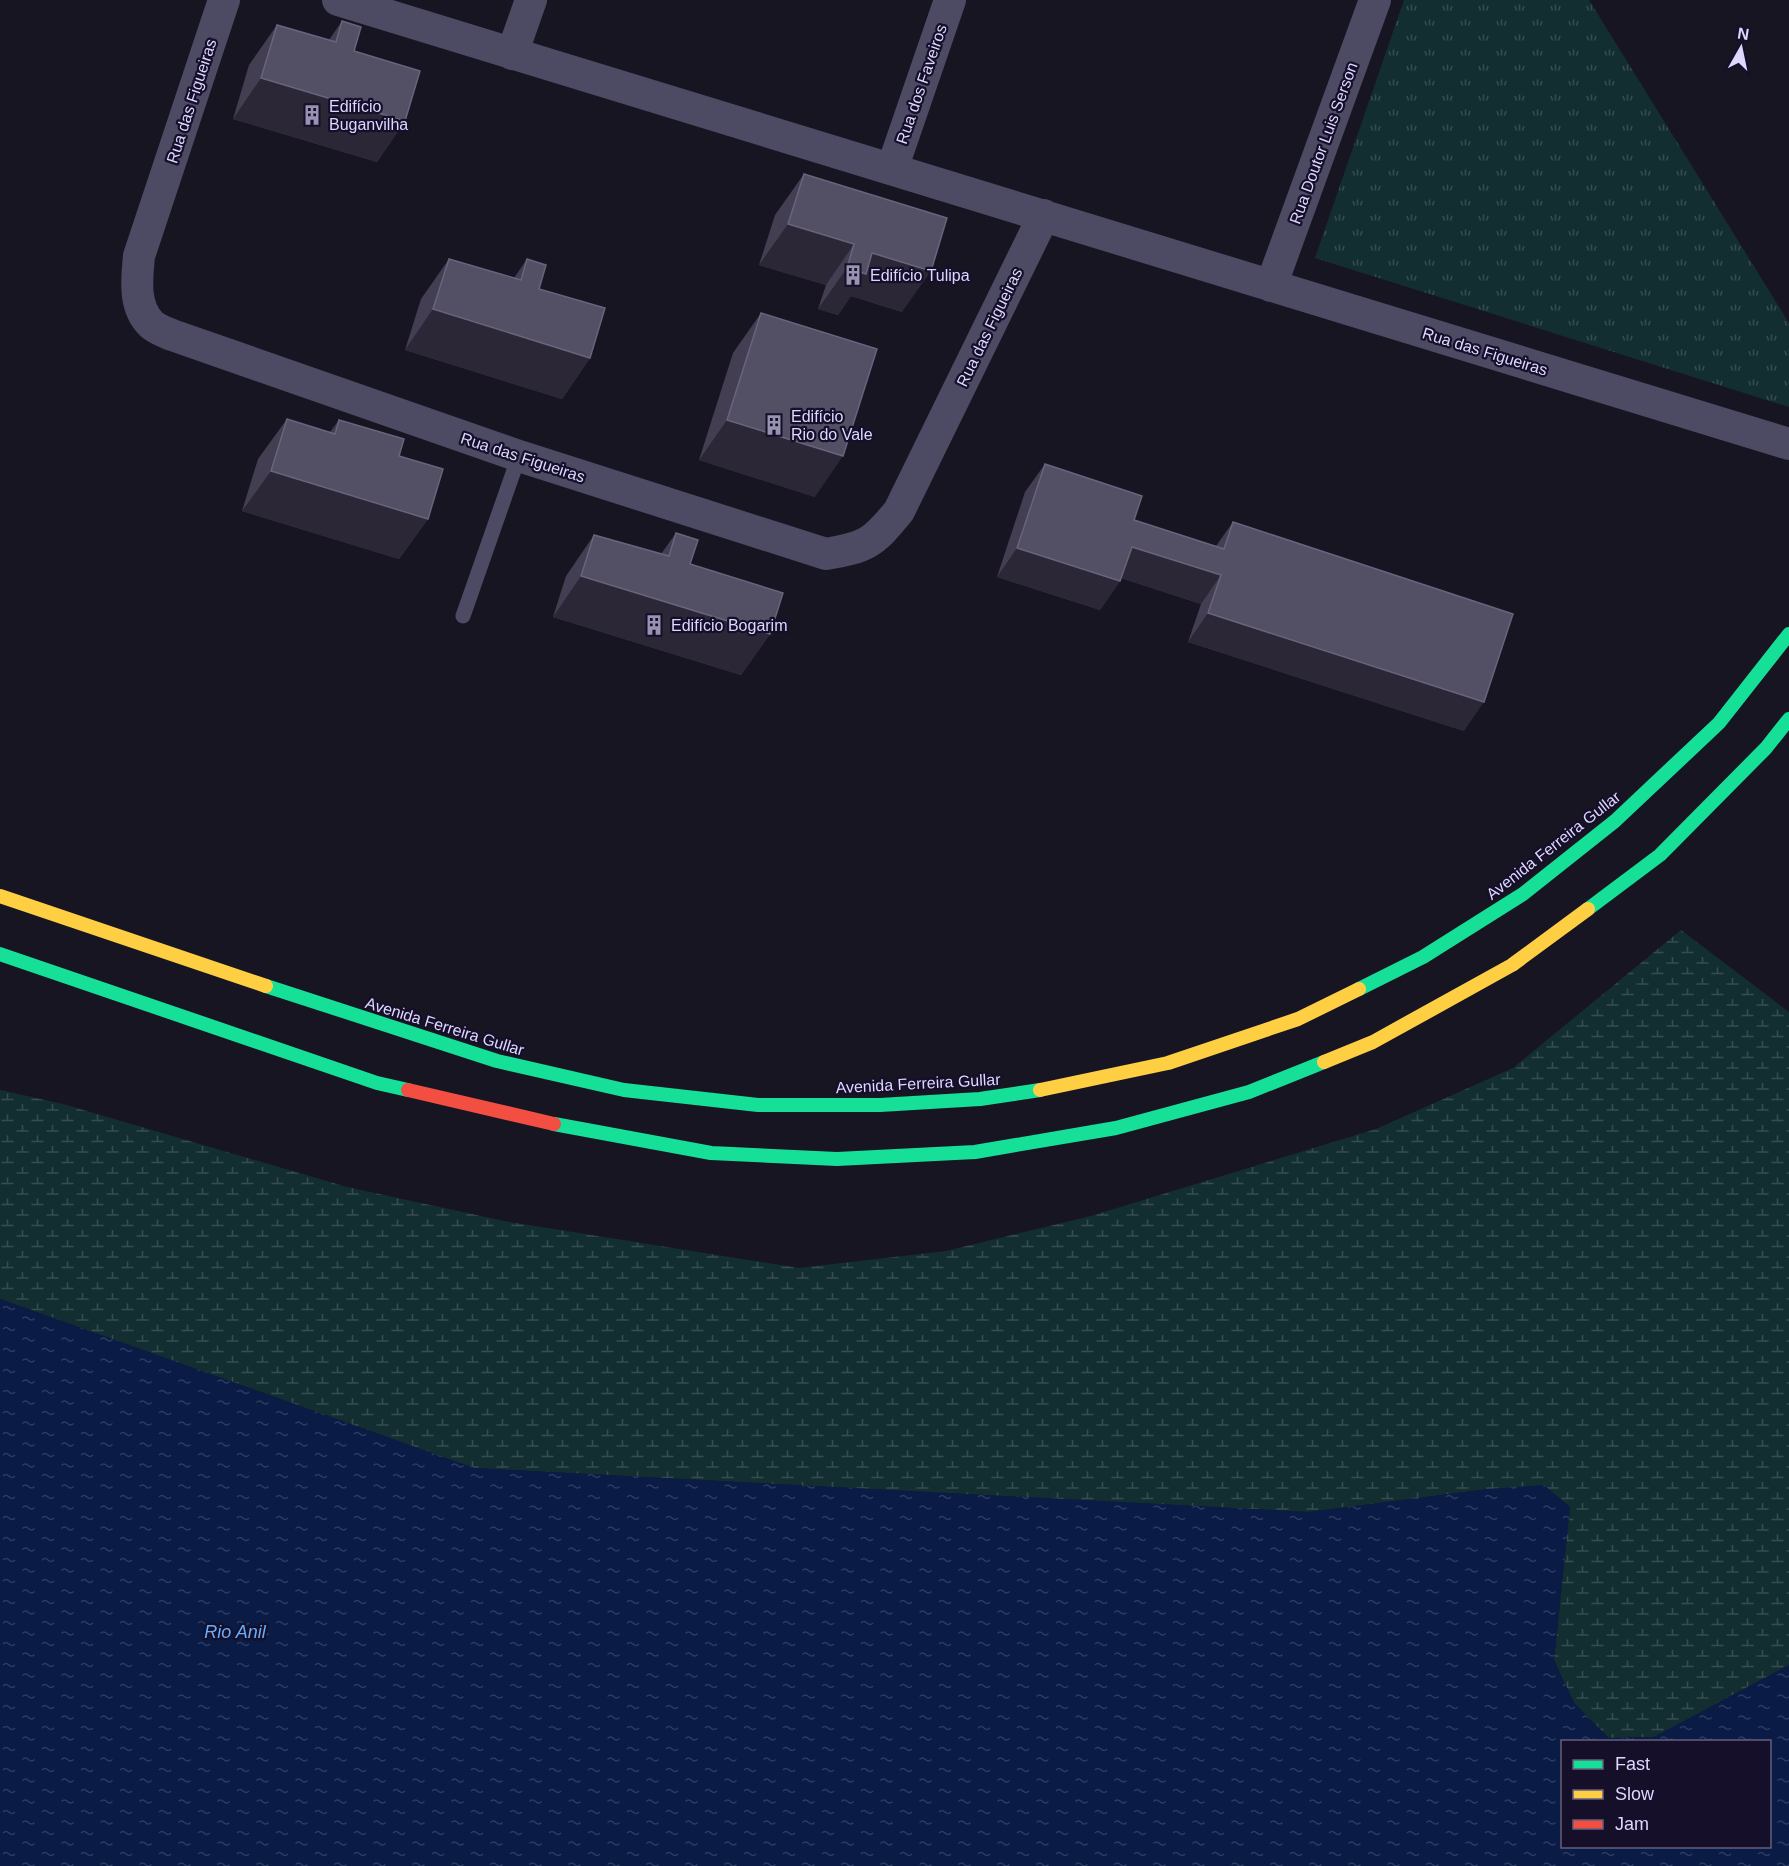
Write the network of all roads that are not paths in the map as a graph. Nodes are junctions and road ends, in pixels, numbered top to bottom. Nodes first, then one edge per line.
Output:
1 (224, 0) edge
2 (338, 0) edge
3 (531, 0) edge
4 (950, 0) edge
5 (1375, 0) edge
6 (512, 54) junction
7 (892, 169) junction
8 (1044, 215) junction
9 (1271, 286) junction
10 (1789, 444) edge
11 (519, 456) junction
12 (463, 616) dead end
13 (1789, 634) edge
14 (1789, 719) edge
15 (0, 896) edge
16 (0, 954) edge

1 - 11 street, Rua das Figueiras
2 - 6 street, Rua das Figueiras
3 - 6 street
4 - 7 street, Rua dos Faveiros
5 - 9 street, Rua Doutor Luis Serson
6 - 7 street, Rua das Figueiras
7 - 8 street, Rua das Figueiras
8 - 9 street, Rua das Figueiras
8 - 11 street, Rua das Figueiras
9 - 10 street, Rua das Figueiras
11 - 12 lane
13 - 15 main road, Avenida Ferreira Gullar
14 - 16 main road

